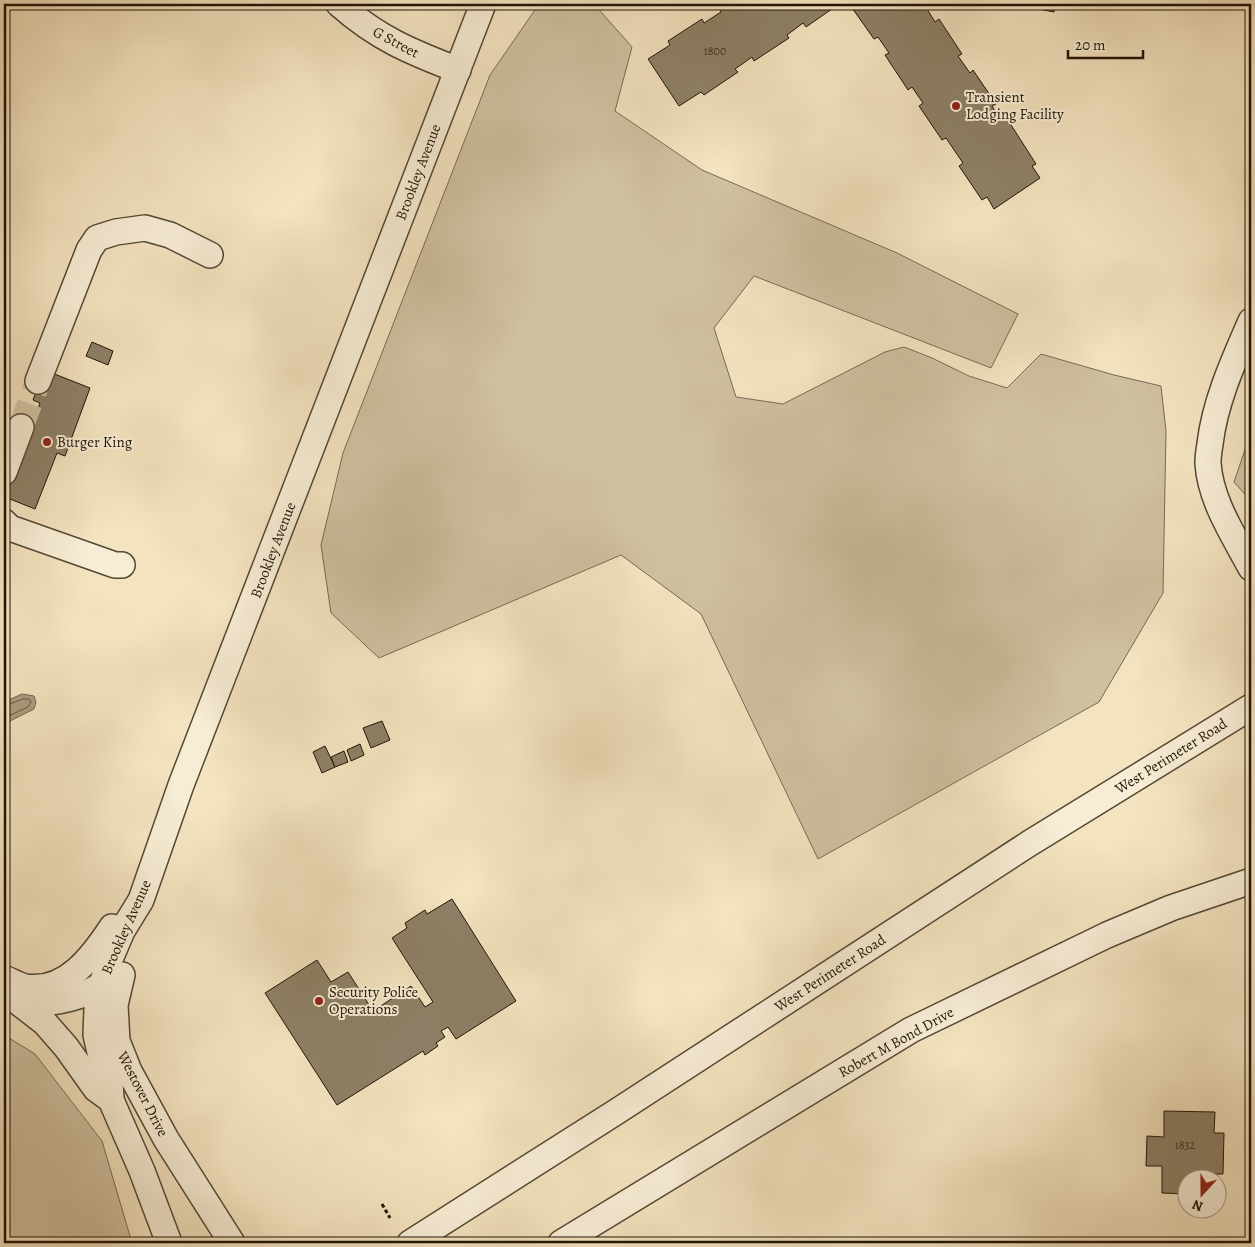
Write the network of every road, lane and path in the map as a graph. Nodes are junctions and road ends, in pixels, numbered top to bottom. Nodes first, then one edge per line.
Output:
1 (339, 4) edge
2 (483, 4) edge
3 (458, 70) junction
4 (210, 255) dead end
5 (1251, 321) edge
6 (38, 381) tunnel mouth
7 (21, 426) tunnel mouth
8 (4, 472) edge
9 (4, 522) edge
10 (122, 564) dead end
11 (1251, 568) edge
12 (1251, 707) edge
13 (1251, 881) edge
14 (140, 900) junction
15 (125, 966) junction
16 (4, 978) edge
17 (100, 986) junction
18 (13, 998) edge
19 (111, 1100) junction
20 (382, 1204) dead end
21 (390, 1218) dead end
22 (169, 1243) edge
23 (232, 1243) edge
24 (410, 1243) edge
25 (561, 1243) edge

1 - 3 street, G Street
2 - 3 street, Brookley Avenue
3 - 14 street, Brookley Avenue
4 - 6 street
5 - 11 street
7 - 8 street
9 - 10 street
12 - 24 street, West Perimeter Road
13 - 25 street, Robert M Bond Drive
14 - 15 street, Westover Drive
14 - 16 street
14 - 17 street, Brookley Avenue
15 - 17 street
15 - 23 street, Westover Drive
17 - 18 street
17 - 19 street, Brookley Avenue
18 - 19 street, Westover Drive
19 - 22 street, Westover Drive
20 - 21 path

